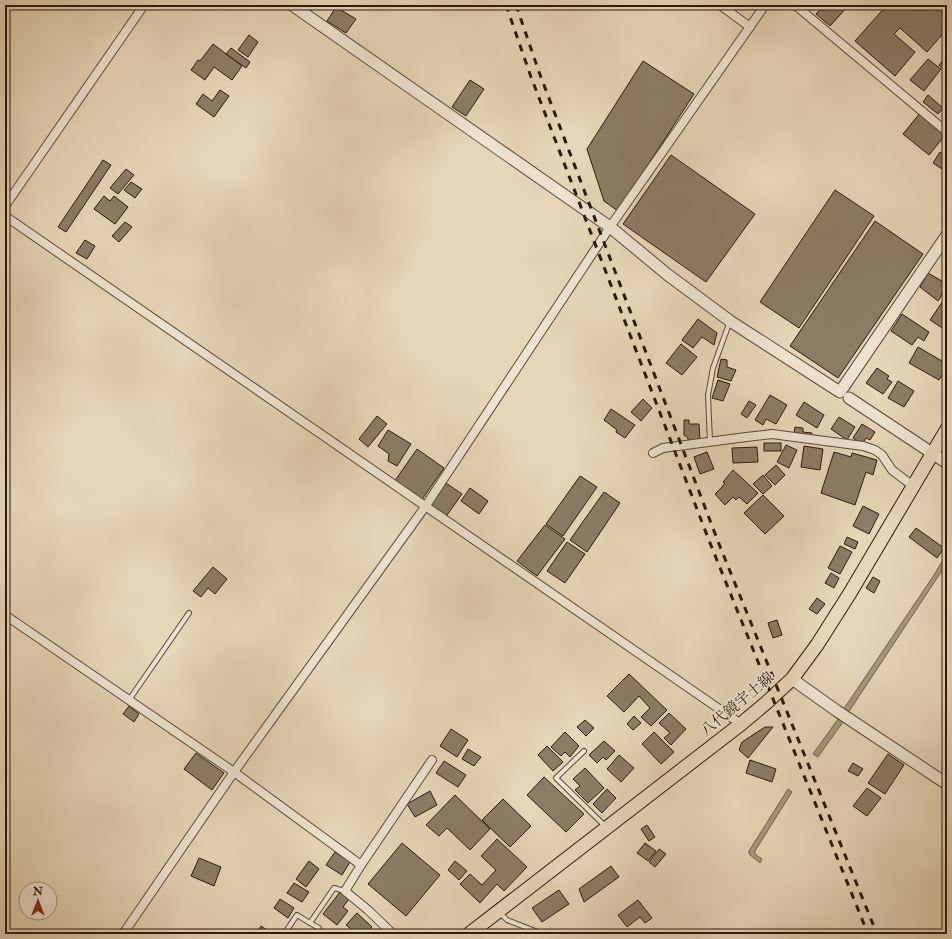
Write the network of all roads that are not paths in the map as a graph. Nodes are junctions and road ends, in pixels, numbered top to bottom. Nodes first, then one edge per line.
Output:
1 (144, 5) edge
2 (292, 5) edge
3 (720, 5) edge
4 (765, 5) edge
5 (795, 5) edge
6 (750, 27) junction
7 (947, 132) edge
8 (5, 206) edge
9 (5, 216) edge
10 (610, 227) junction
11 (947, 235) edge
12 (943, 248) edge
13 (730, 321) junction
14 (850, 398) dead end
15 (947, 429) edge
16 (710, 442) junction
17 (653, 453) dead end
18 (932, 454) junction
19 (947, 463) edge
20 (913, 486) junction
21 (425, 507) junction
22 (189, 613) dead end
23 (5, 615) edge
24 (792, 679) junction
25 (129, 700) junction
26 (741, 724) junction
27 (584, 752) dead end
28 (432, 760) dead end
29 (234, 772) junction
30 (947, 784) edge
31 (607, 828) junction
32 (361, 865) junction
33 (345, 891) junction
34 (498, 912) junction
35 (310, 923) junction
36 (123, 934) edge
37 (284, 934) edge
38 (316, 934) edge
39 (393, 934) edge
40 (469, 934) edge
41 (543, 934) edge

1 - 8 street
2 - 10 street
3 - 6 street
4 - 6 street
5 - 7 street
6 - 10 street
9 - 21 street
10 - 13 street
10 - 21 street
11 - 12 street
12 - 13 street
13 - 16 lane
14 - 18 street
15 - 18 main road, 八代鏡宇土線
16 - 17 street
16 - 20 street
18 - 19 street
18 - 20 main road, 八代鏡宇土線
20 - 24 main road, 八代鏡宇土線
21 - 26 street
21 - 29 street
22 - 25 lane
23 - 25 street
24 - 26 main road, 八代鏡宇土線
24 - 30 street
25 - 29 street
26 - 31 main road, 八代鏡宇土線
27 - 31 lane
28 - 32 street
29 - 32 street
29 - 36 street
31 - 34 main road, 八代鏡宇土線
32 - 33 street
33 - 35 lane
33 - 39 street
34 - 40 main road, 八代鏡宇土線
34 - 41 lane
35 - 37 lane
35 - 38 lane

